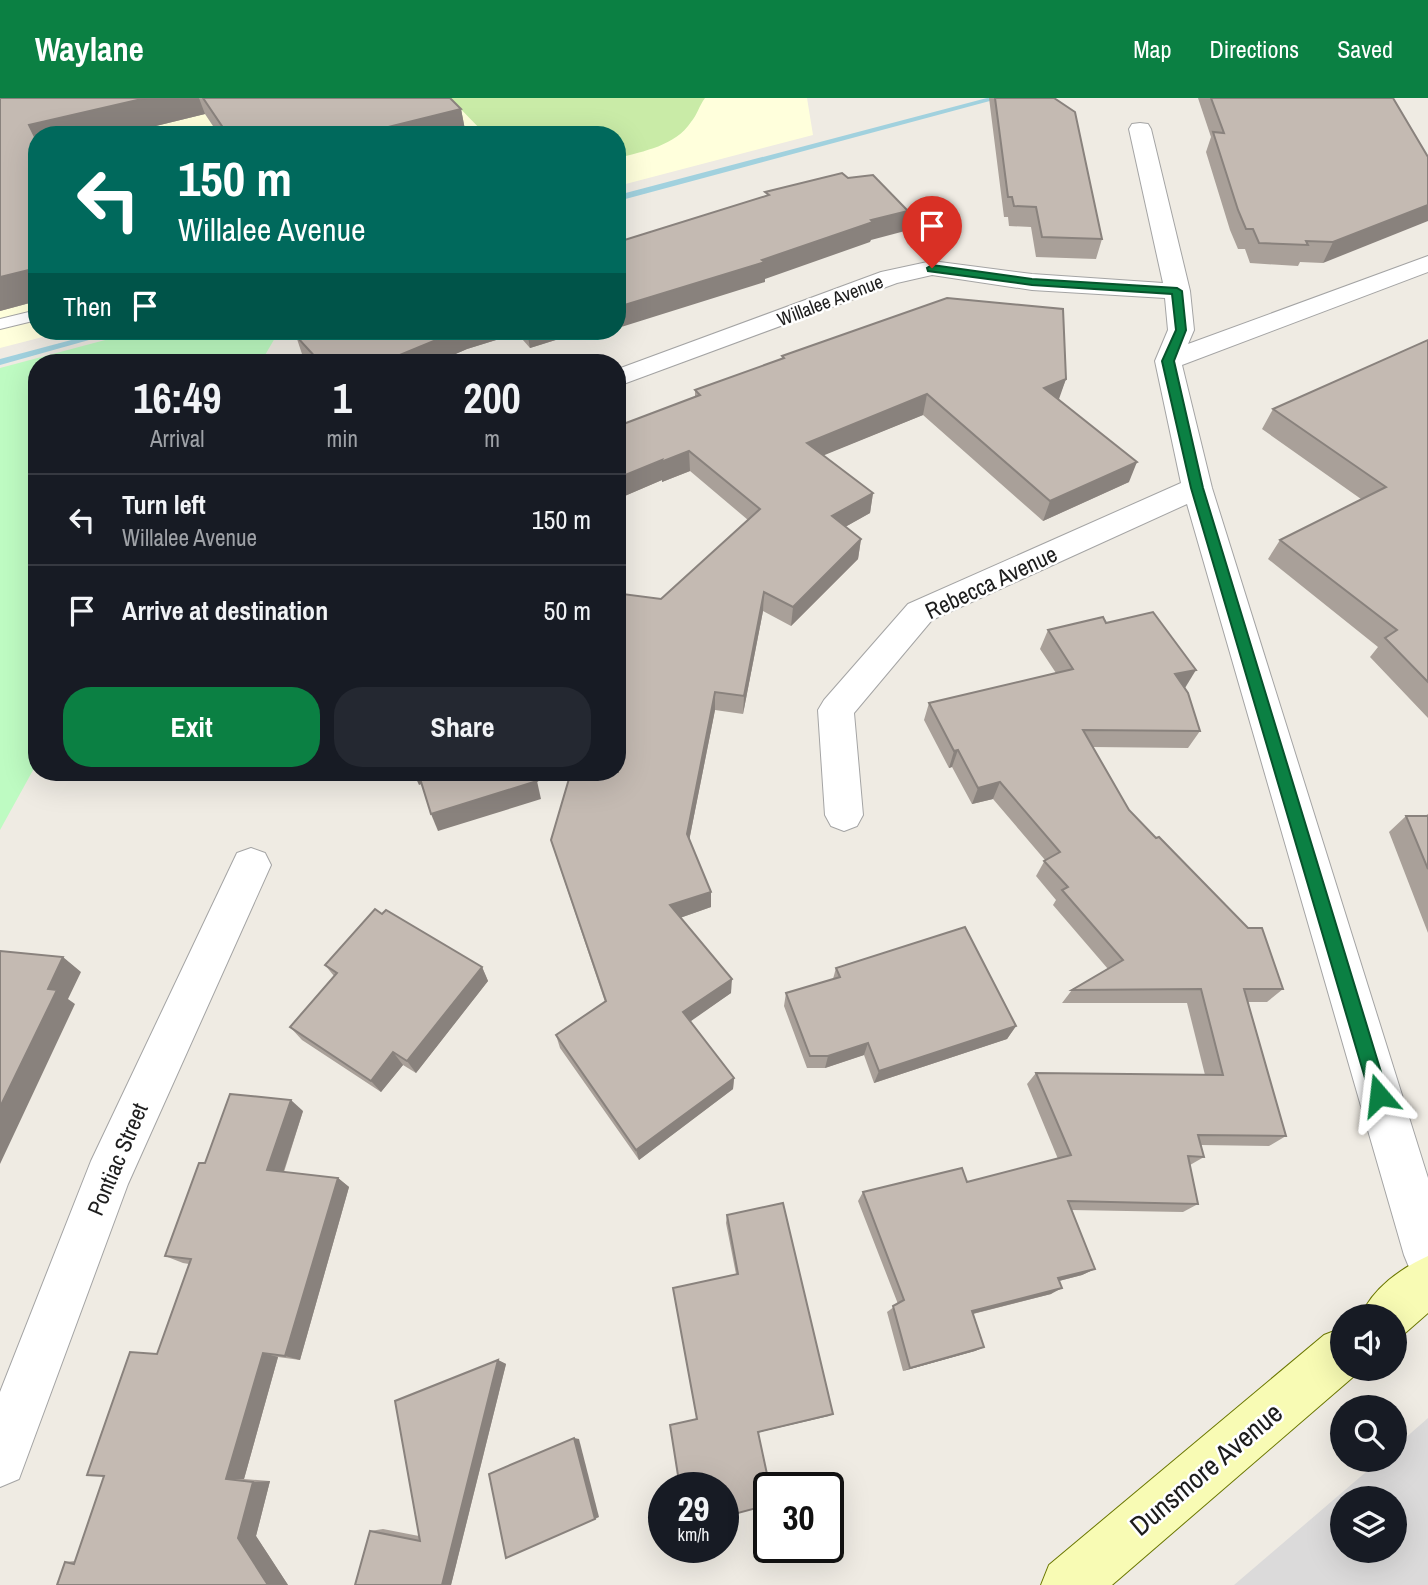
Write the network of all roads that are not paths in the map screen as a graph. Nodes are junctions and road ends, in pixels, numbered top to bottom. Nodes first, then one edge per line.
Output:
1 (1140, 129) dead end
2 (1428, 262) edge
3 (1177, 291) junction
4 (28, 317) edge
5 (0, 324) edge
6 (1168, 361) junction
7 (626, 375) edge
8 (1197, 488) junction
9 (844, 815) dead end
10 (251, 865) dead end
11 (1428, 1255) edge
12 (1428, 1281) edge
13 (1400, 1304) edge
14 (1330, 1363) edge
15 (0, 1460) edge
16 (1069, 1585) edge

1 - 3 street
2 - 6 street
3 - 6 street
3 - 7 street, Willalee Avenue
4 - 5 lane
6 - 8 street
8 - 9 street, Rebecca Avenue
8 - 11 street
10 - 15 street, Pontiac Street
12 - 13 street
14 - 16 street, Dunsmore Avenue

